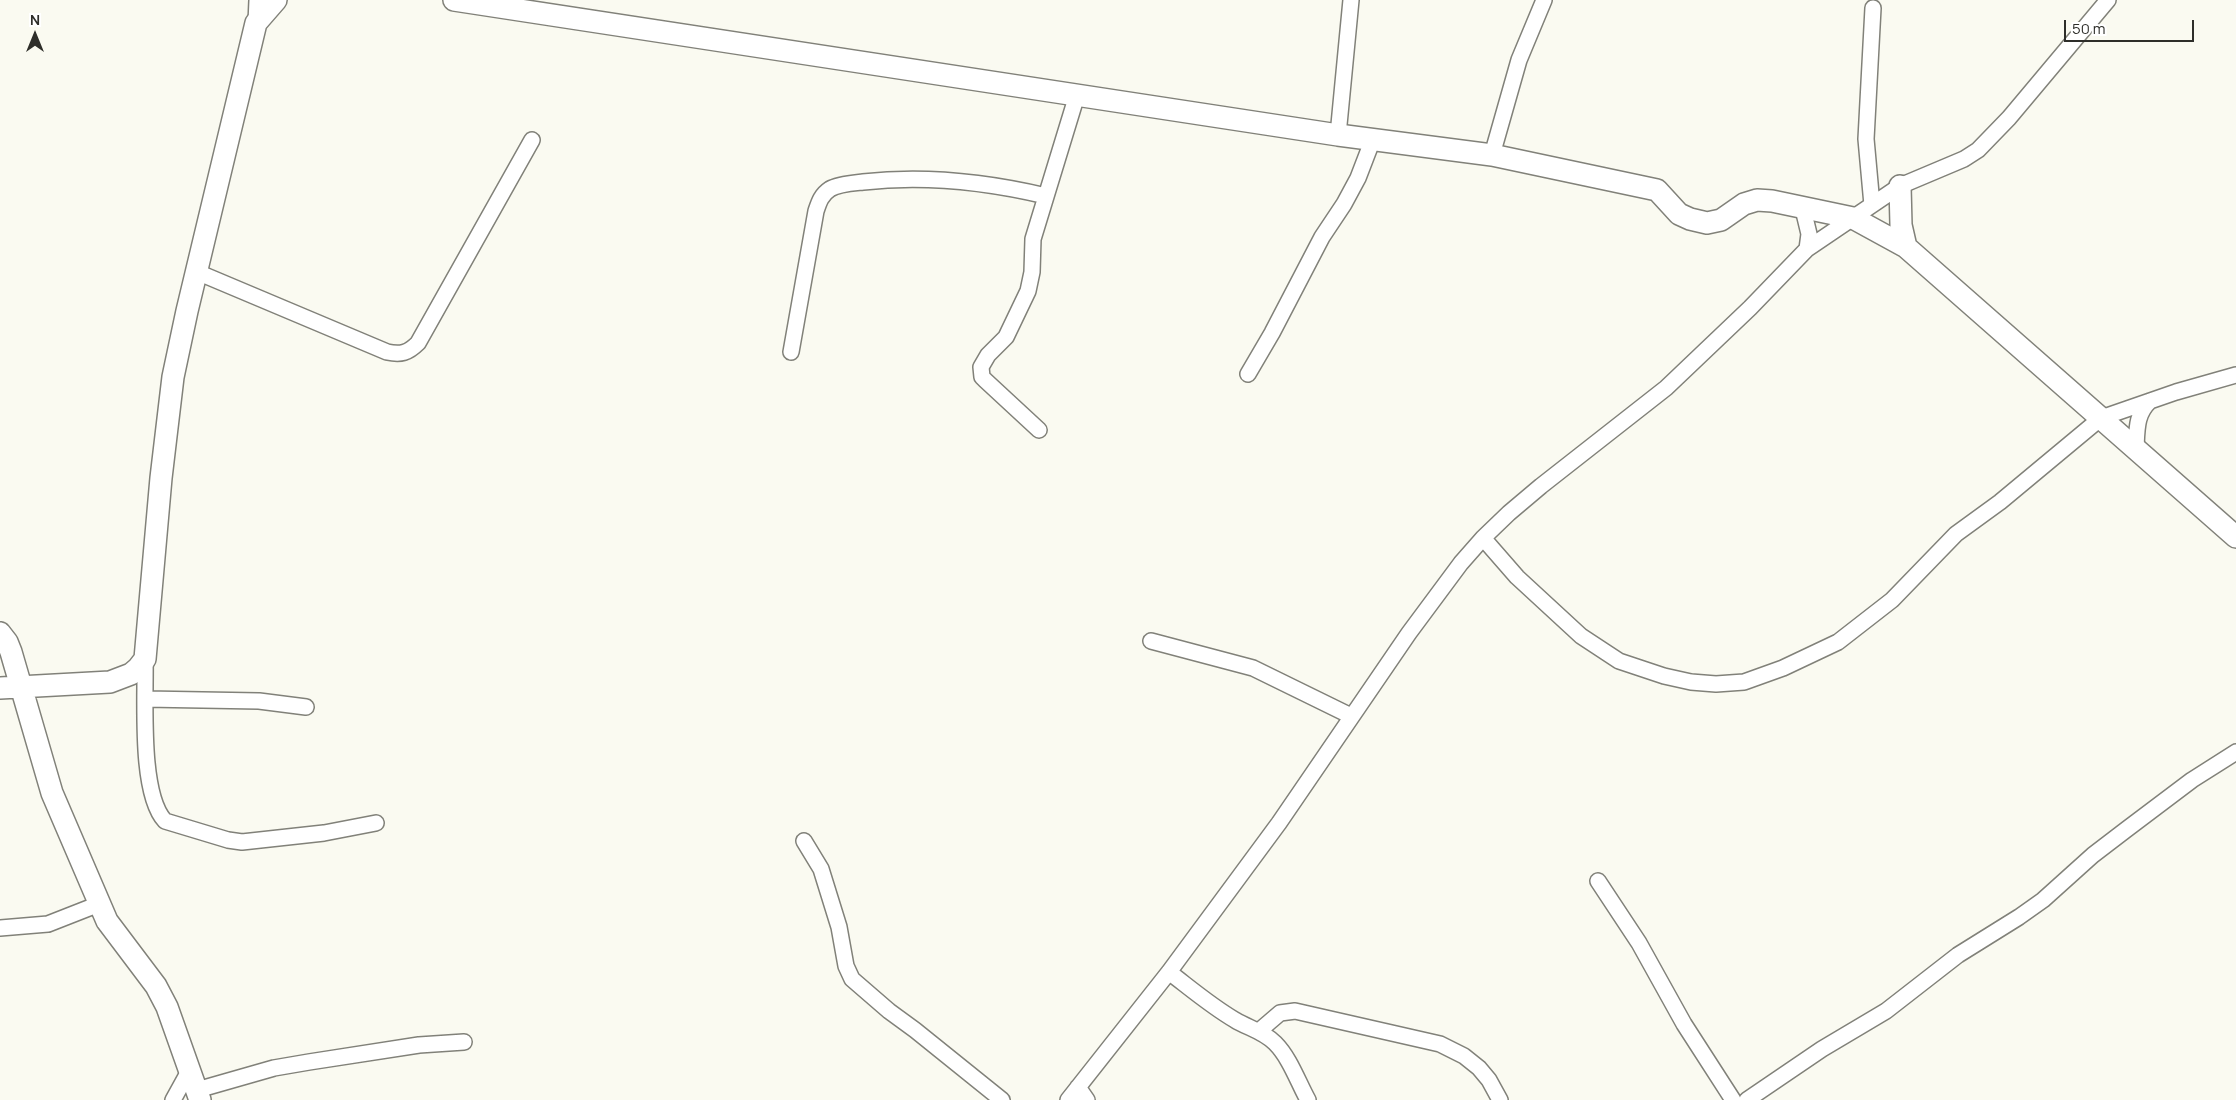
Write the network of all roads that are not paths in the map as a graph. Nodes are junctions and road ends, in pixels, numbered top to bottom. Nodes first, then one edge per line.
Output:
1 (257, 0) edge
2 (276, 0) edge
3 (454, 0) edge
4 (1351, 0) edge
5 (1544, 0) edge
6 (2108, 0) edge
7 (546, 7) edge
8 (1873, 8) dead end
9 (256, 23) junction
10 (1077, 95) junction
11 (1338, 135) junction
12 (1373, 139) junction
13 (532, 140) dead end
14 (1492, 155) junction
15 (1900, 186) junction
16 (1046, 196) junction
17 (1872, 205) junction
18 (1803, 209) junction
19 (1852, 218) junction
20 (1906, 247) junction
21 (1807, 249) junction
22 (197, 272) junction
23 (790, 352) dead end
24 (1248, 374) dead end
25 (2236, 375) edge
26 (2150, 401) junction
27 (2101, 418) junction
28 (1040, 430) dead end
29 (2136, 448) junction
30 (2236, 537) edge
31 (1482, 538) junction
32 (0, 633) edge
33 (1151, 641) dead end
34 (145, 659) junction
35 (0, 688) edge
36 (22, 688) junction
37 (146, 699) junction
38 (306, 707) dead end
39 (1351, 716) junction
40 (2236, 752) edge
41 (376, 823) dead end
42 (804, 841) dead end
43 (1598, 881) dead end
44 (99, 904) junction
45 (0, 928) edge
46 (1169, 972) junction
47 (1259, 1031) junction
48 (464, 1042) dead end
49 (195, 1087) edge
50 (1078, 1087) junction
51 (173, 1100) edge
52 (1002, 1100) edge
53 (1068, 1100) edge
54 (1087, 1100) edge
55 (1308, 1100) edge
56 (1500, 1100) edge
57 (1733, 1100) edge
58 (1747, 1100) edge

1 - 9 street
2 - 9 street
3 - 7 street
4 - 11 street
5 - 14 street
6 - 15 street
7 - 10 street
8 - 17 street
9 - 22 street
10 - 11 street
10 - 16 street
11 - 12 street
12 - 14 street
12 - 24 street
13 - 22 street
14 - 18 street
15 - 17 street
15 - 20 street
16 - 23 street
16 - 28 street
17 - 19 street
18 - 19 street
18 - 21 street
19 - 20 street
19 - 21 street
20 - 27 street
21 - 31 street
22 - 34 street
25 - 26 street
26 - 27 street
26 - 29 street
27 - 29 street
27 - 31 street
29 - 30 street
31 - 39 street
32 - 36 street
33 - 39 street
34 - 36 street
34 - 37 street
35 - 36 street
36 - 44 street
37 - 38 street
37 - 41 street
39 - 46 street
40 - 58 street
42 - 52 street
43 - 57 street
44 - 45 street
44 - 49 street
46 - 47 street
46 - 50 street
47 - 55 street
47 - 56 street
48 - 49 street
49 - 51 street
50 - 53 street
50 - 54 street

